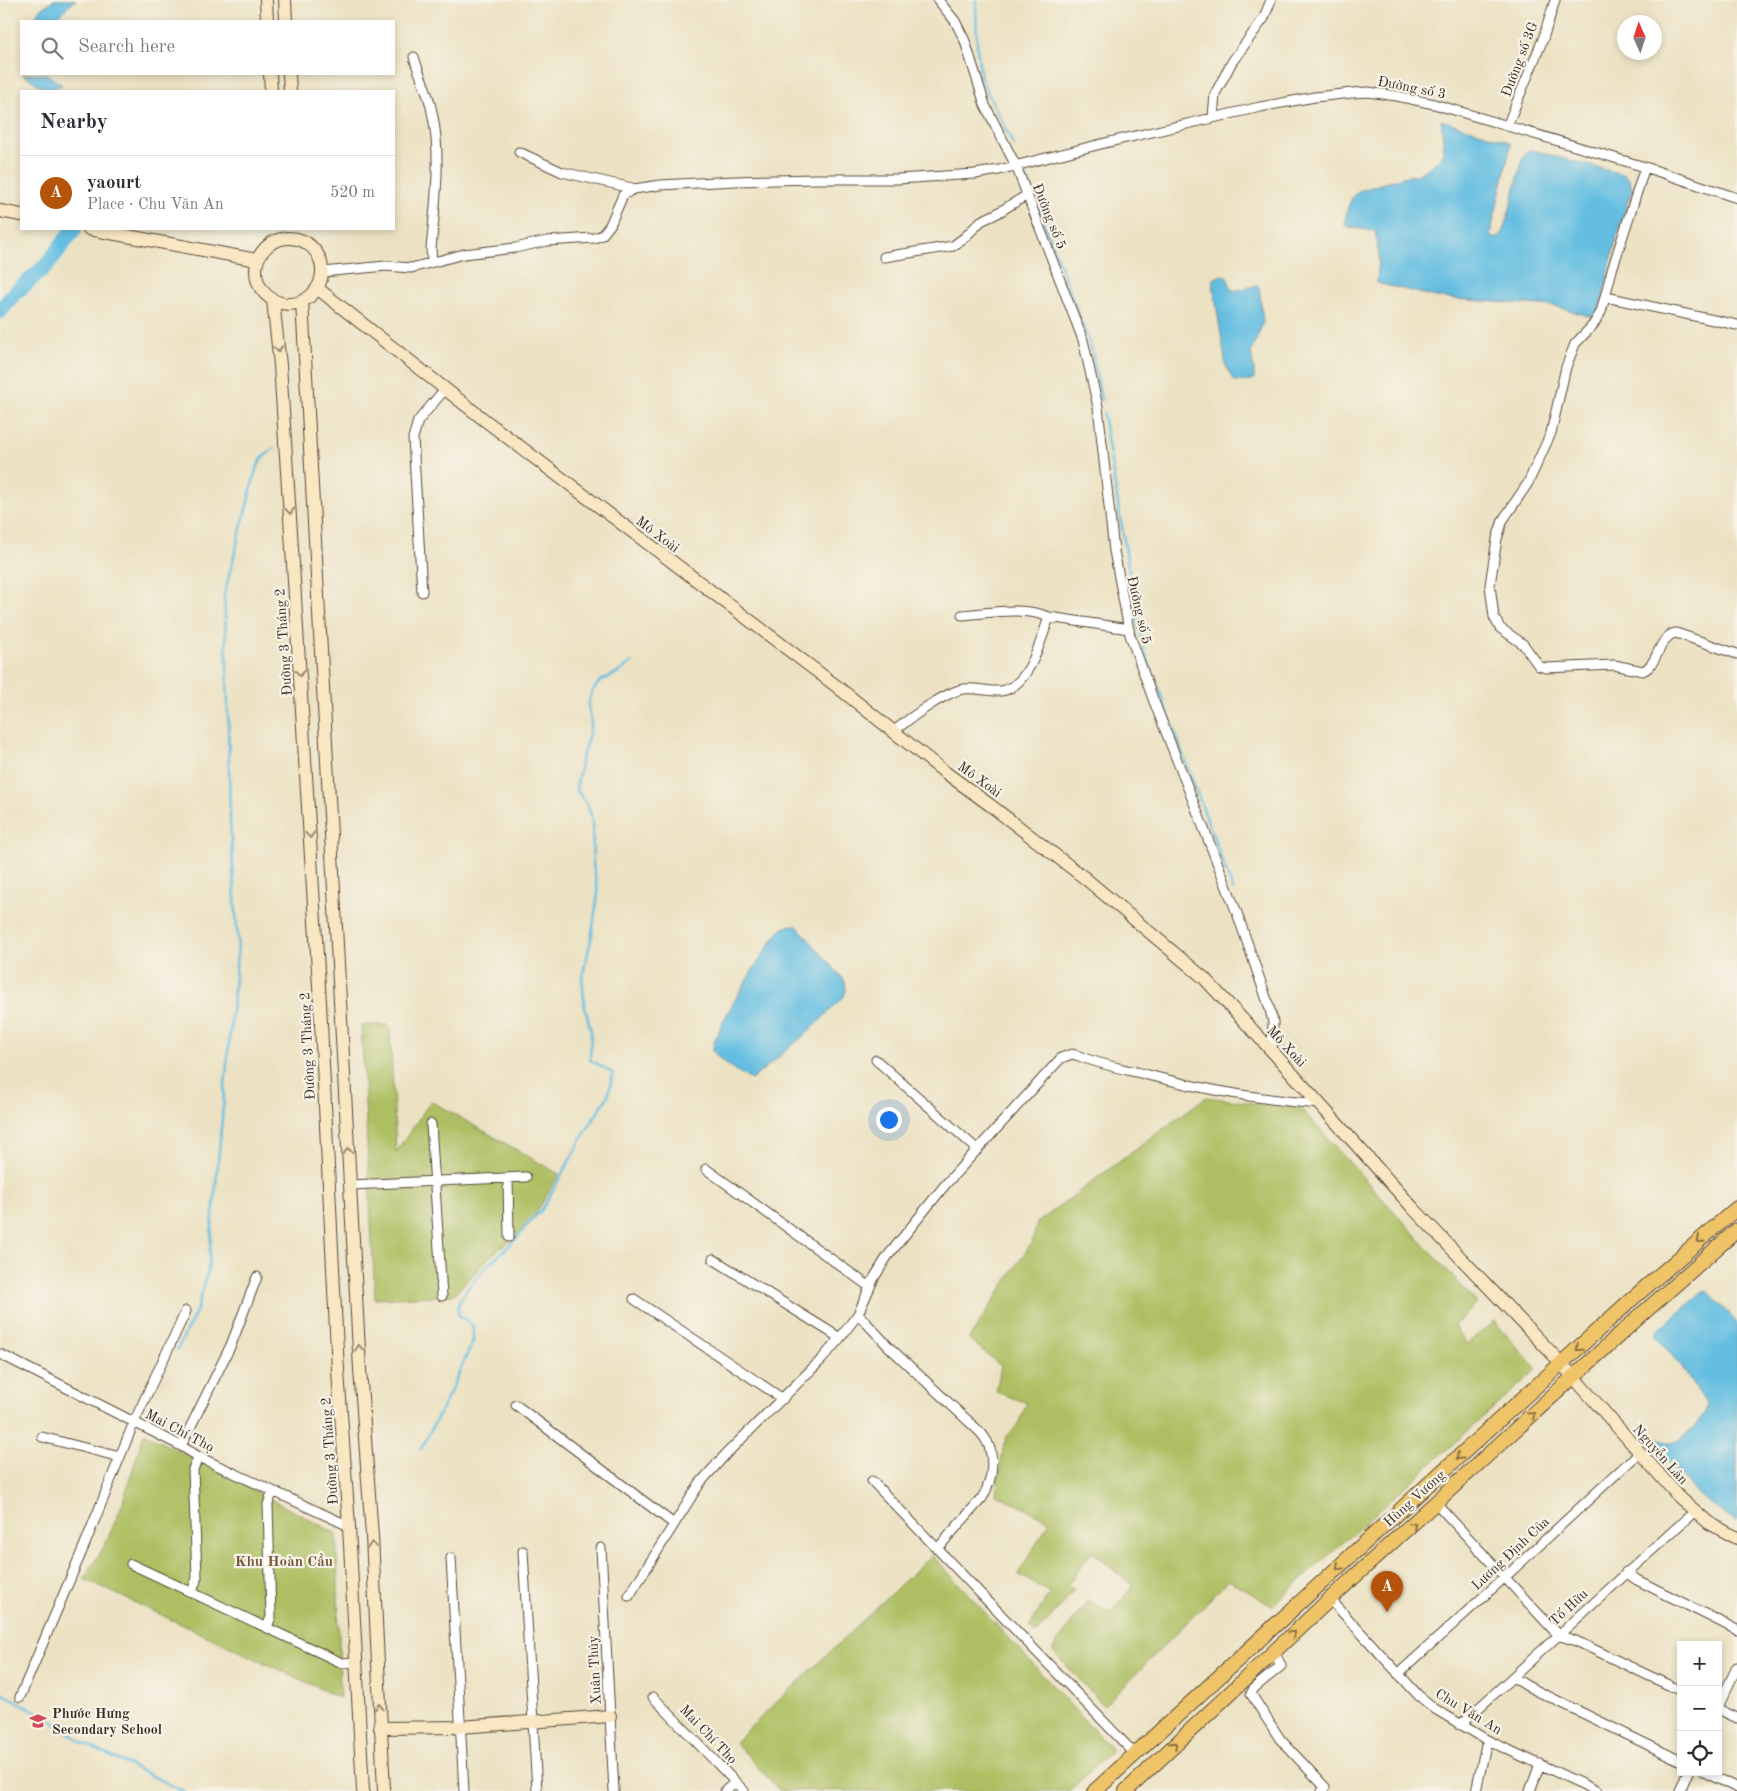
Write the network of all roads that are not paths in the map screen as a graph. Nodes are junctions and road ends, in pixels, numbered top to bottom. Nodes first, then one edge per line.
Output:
1 (266, 0) edge
2 (285, 0) edge
3 (938, 0) edge
4 (1271, 0) edge
5 (1555, 0) edge
6 (267, 20) edge
7 (286, 20) edge
8 (414, 57) dead end
9 (270, 75) edge
10 (289, 75) edge
11 (271, 90) edge
12 (290, 90) edge
13 (1213, 118) junction
14 (1507, 126) junction
15 (519, 152) dead end
16 (1016, 166) junction
17 (1645, 167) junction
18 (634, 189) junction
19 (1027, 195) junction
20 (1737, 198) edge
21 (0, 211) edge
22 (20, 216) edge
23 (96, 230) edge
24 (278, 234) edge
25 (299, 234) edge
26 (884, 257) dead end
27 (257, 260) junction
28 (432, 262) junction
29 (323, 272) junction
30 (317, 288) junction
31 (1606, 297) junction
32 (274, 300) junction
33 (302, 301) junction
34 (1737, 326) edge
35 (446, 390) junction
36 (316, 547) junction
37 (292, 548) junction
38 (422, 592) dead end
39 (962, 615) dead end
40 (1049, 617) junction
41 (1129, 629) junction
42 (1737, 654) edge
43 (894, 731) junction
44 (320, 1003) junction
45 (340, 1003) junction
46 (1272, 1051) junction
47 (876, 1060) dead end
48 (1320, 1104) junction
49 (431, 1124) dead end
50 (978, 1150) junction
51 (706, 1169) dead end
52 (526, 1177) dead end
53 (508, 1178) junction
54 (434, 1181) junction
55 (350, 1184) junction
56 (1737, 1208) edge
57 (1737, 1230) edge
58 (508, 1236) dead end
59 (713, 1259) dead end
60 (257, 1277) dead end
61 (870, 1287) junction
62 (442, 1296) dead end
63 (634, 1299) dead end
64 (186, 1311) dead end
65 (858, 1314) junction
66 (840, 1338) junction
67 (0, 1354) edge
68 (1562, 1364) junction
69 (360, 1369) junction
70 (338, 1372) junction
71 (1574, 1378) junction
72 (783, 1399) junction
73 (516, 1405) dead end
74 (134, 1422) junction
75 (42, 1437) dead end
76 (181, 1446) junction
77 (1640, 1452) junction
78 (120, 1457) junction
79 (199, 1457) junction
80 (872, 1481) dead end
81 (273, 1491) junction
82 (1436, 1503) junction
83 (1695, 1511) junction
84 (674, 1524) junction
85 (349, 1526) junction
86 (1737, 1538) edge
87 (601, 1548) dead end
88 (938, 1548) junction
89 (523, 1551) dead end
90 (451, 1558) dead end
91 (131, 1564) dead end
92 (1626, 1572) junction
93 (1504, 1578) junction
94 (192, 1592) junction
95 (629, 1596) dead end
96 (1330, 1599) junction
97 (267, 1627) junction
98 (1737, 1630) edge
99 (1558, 1635) junction
100 (1274, 1650) junction
101 (357, 1662) junction
102 (1737, 1667) edge
103 (1398, 1674) junction
104 (1513, 1677) junction
105 (1677, 1689) edge
106 (20, 1697) dead end
107 (653, 1697) dead end
108 (1722, 1699) edge
109 (1722, 1710) edge
110 (610, 1716) junction
111 (1737, 1718) edge
112 (534, 1722) junction
113 (1460, 1725) junction
114 (460, 1727) junction
115 (380, 1728) junction
116 (1487, 1740) junction
117 (1135, 1754) junction
118 (1677, 1759) edge
119 (1540, 1764) junction
120 (1150, 1768) junction
121 (1686, 1776) edge
122 (1712, 1776) edge
123 (735, 1782) junction
124 (1737, 1788) edge
125 (363, 1791) edge
126 (384, 1791) edge
127 (464, 1791) edge
128 (537, 1791) edge
129 (614, 1791) edge
130 (725, 1791) edge
131 (744, 1791) edge
132 (1095, 1791) edge
133 (1126, 1791) edge
134 (1322, 1791) edge
135 (1476, 1791) edge
136 (1530, 1791) edge
137 (1597, 1791) edge
138 (1680, 1791) edge

1 - 6 main road
2 - 7 main road
3 - 16 street, Đường số 5
4 - 13 street
5 - 14 street, Đường số 3G
8 - 28 street
9 - 11 main road
10 - 12 main road
13 - 14 street, Đường số 3
13 - 16 street, Đường số 3
14 - 17 street, Đường số 3
15 - 18 street, Đường số 3
16 - 18 street, Đường số 3
16 - 19 street, Đường số 5
17 - 20 street, Đường số 3
17 - 31 street
18 - 28 street
19 - 26 street
19 - 41 street, Đường số 5
21 - 22 main road
23 - 27 main road
24 - 25 main road
24 - 27 main road
25 - 29 main road
27 - 32 main road
28 - 29 street
29 - 30 main road
30 - 33 main road
30 - 35 main road, Mô Xoài
31 - 34 street
31 - 42 street
32 - 33 main road
32 -> 37 main road, Đường 3 Tháng 2
33 - 36 main road
35 - 38 street
35 - 43 main road, Mô Xoài
36 - 37 main road
36 - 45 main road
37 -> 44 main road, Đường 3 Tháng 2
39 - 40 street
40 - 41 street
40 - 43 street
41 - 46 street, Đường số 5
43 - 46 main road, Mô Xoài
44 - 45 main road
44 - 70 main road, Đường 3 Tháng 2
55 -> 45 main road
46 - 48 main road, Mô Xoài
47 - 50 street
48 - 50 street
48 - 68 main road, Mô Xoài
49 - 54 street
50 - 61 street
51 - 61 street
52 - 53 street
53 - 54 street
53 - 58 street
54 - 55 street
54 - 62 street
69 -> 55 main road
56 -> 68 main road, Hùng Vương
57 - 71 main road, Hùng Vương
59 - 66 street
60 - 76 street
61 - 65 street
63 - 72 street
64 - 74 street
65 - 66 street
65 - 88 street
66 - 72 street
67 - 74 street, Mai Chí Thọ
68 - 71 main road, Nguyễn Lân
68 -> 117 main road, Hùng Vương
69 - 70 main road
115 -> 69 main road
70 - 85 main road, Đường 3 Tháng 2
71 - 77 main road, Nguyễn Lân
82 -> 71 main road, Hùng Vương
72 - 84 street
73 - 84 street
74 - 76 street, Mai Chí Thọ
74 - 78 street
75 - 78 street
76 - 79 street, Mai Chí Thọ
77 - 83 main road, Nguyễn Lân
77 - 93 street, Lương Định Của
78 - 106 street
79 - 81 street, Mai Chí Thọ
79 - 94 street
80 - 88 street
81 - 85 street, Mai Chí Thọ
81 - 97 street
82 - 93 street
96 -> 82 main road, Hùng Vương
83 - 86 main road, Nguyễn Lân
83 - 92 street, Tố Hữu
84 - 95 street
85 - 101 main road, Đường 3 Tháng 2
87 - 110 street, Xuân Thủy
88 - 117 street
89 - 112 street
90 - 114 street
91 - 94 street
92 - 98 street
92 - 99 street, Tố Hữu
93 - 99 street
93 - 103 street, Lương Định Của
94 - 97 street
100 -> 96 main road, Hùng Vương
96 - 103 street, Chu Văn An
97 - 101 street
99 - 104 street, Tố Hữu
99 - 105 street
120 -> 100 main road, Hùng Vương
100 - 134 street
101 - 125 main road, Đường 3 Tháng 2
102 - 108 street
103 - 113 street, Chu Văn An
104 - 113 street, Tố Hữu
104 - 118 street
107 - 123 street, Mai Chí Thọ
109 - 111 street
110 - 112 main road
110 - 129 street, Xuân Thủy
112 - 114 main road
112 - 128 street
113 - 116 street, Chu Văn An
114 - 115 main road
114 - 127 street
115 - 126 main road
116 - 119 street, Chu Văn An
116 - 135 street
117 - 120 main road
117 - 132 main road, Hùng Vương
119 - 136 street
119 - 137 street, Chu Văn An
120 - 133 main road, Hùng Vương
121 - 138 street
122 - 124 street
123 - 130 street
123 - 131 street, Mai Chí Thọ

